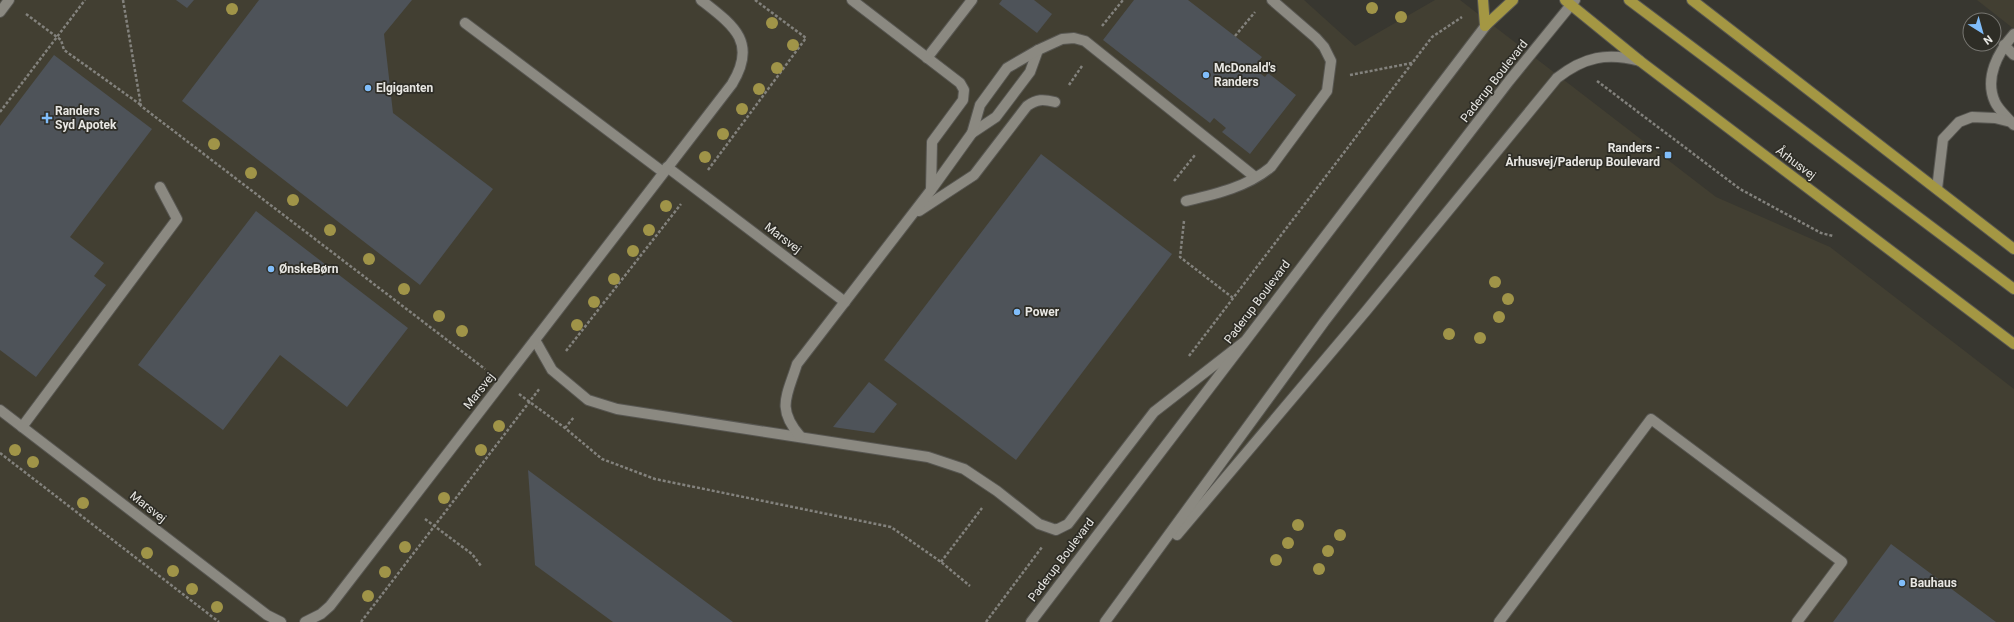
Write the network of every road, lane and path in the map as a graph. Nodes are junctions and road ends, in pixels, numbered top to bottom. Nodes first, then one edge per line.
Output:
1 (9, 0) edge
2 (85, 0) edge
3 (123, 0) edge
4 (701, 0) edge
5 (755, 0) edge
6 (852, 0) edge
7 (972, 0) edge
8 (1118, 0) edge
9 (1272, 0) edge
10 (1483, 0) edge
11 (1506, 0) edge
12 (1513, 0) edge
13 (1629, 0) edge
14 (1692, 0) edge
15 (1121, 2) dead end
16 (1571, 2) edge
17 (0, 12) edge
18 (1463, 16) dead end
19 (465, 23) dead end
20 (1485, 26) junction
21 (2014, 34) edge
22 (57, 37) junction
23 (2004, 45) junction
24 (1038, 50) junction
25 (2014, 55) edge
26 (927, 58) junction
27 (1640, 61) junction
28 (1413, 63) junction
29 (1577, 65) junction
30 (1328, 79) junction
31 (1055, 102) dead end
32 (141, 106) junction
33 (0, 112) edge
34 (2012, 123) edge
35 (972, 133) junction
36 (665, 169) junction
37 (1255, 177) junction
38 (160, 187) dead end
39 (694, 188) junction
40 (1937, 189) junction
41 (931, 190) junction
42 (1186, 201) joint
43 (912, 215) junction
44 (1836, 237) dead end
45 (2014, 249) edge
46 (2014, 289) edge
47 (1232, 298) junction
48 (845, 302) junction
49 (534, 340) junction
50 (1244, 342) junction
51 (2014, 344) edge
52 (1185, 361) dead end
53 (552, 370) junction
54 (502, 382) junction
55 (530, 402) junction
56 (0, 410) edge
57 (22, 427) junction
58 (800, 436) junction
59 (0, 453) edge
60 (986, 503) dead end
61 (408, 505) junction
62 (434, 526) junction
63 (1056, 530) junction
64 (941, 562) junction
65 (481, 566) dead end
66 (970, 586) dead end
67 (1124, 598) junction
68 (219, 622) edge
69 (281, 622) edge
70 (305, 622) edge
71 (361, 622) edge
72 (986, 622) edge
73 (1031, 622) edge
74 (1105, 622) edge
75 (1499, 622) edge
76 (1797, 622) edge

1 - 17 street
1 - 22 path
2 - 22 path
3 - 32 path
4 - 36 street, Marsvej
5 - 39 path
6 - 26 street
7 - 26 street
8 - 15 path
9 - 30 street
10 - 20 main road
11 - 20 street, Paderup Boulevard
12 - 20 main road
13 - 46 main road
14 - 40 main road
16 - 27 main road, Århusvej
16 - 67 street, Paderup Boulevard
18 - 28 path
19 - 36 street
20 - 50 street, Paderup Boulevard
21 - 23 street
22 - 32 path
22 - 33 path
23 - 25 street
23 - 34 street
24 - 35 street
24 - 35 street
24 - 37 street
26 - 41 street
27 - 29 street
27 - 51 main road, Århusvej
28 - 30 path
28 - 47 path
29 - 44 path
29 - 67 street
30 - 37 street
31 - 43 street
32 - 54 path
34 - 40 street
35 - 41 street
36 - 39 street, Marsvej
36 - 49 street, Marsvej
37 - 42 street
38 - 57 street
39 - 48 street, Marsvej
39 - 53 path
40 - 45 main road
41 - 43 street
42 - 47 path
43 - 48 street
47 - 52 path
48 - 58 street
49 - 53 street
49 - 54 street, Marsvej
50 - 63 street
50 - 73 street, Paderup Boulevard
53 - 55 path
53 - 58 street
54 - 55 path
54 - 61 street, Marsvej
55 - 62 path
55 - 64 path
56 - 57 street, Marsvej
57 - 69 street, Marsvej
58 - 63 street
59 - 68 path
60 - 64 path
61 - 62 path
61 - 70 street, Marsvej
62 - 65 path
62 - 71 path
63 - 72 path
64 - 66 path
67 - 74 street, Paderup Boulevard
75 - 76 street

